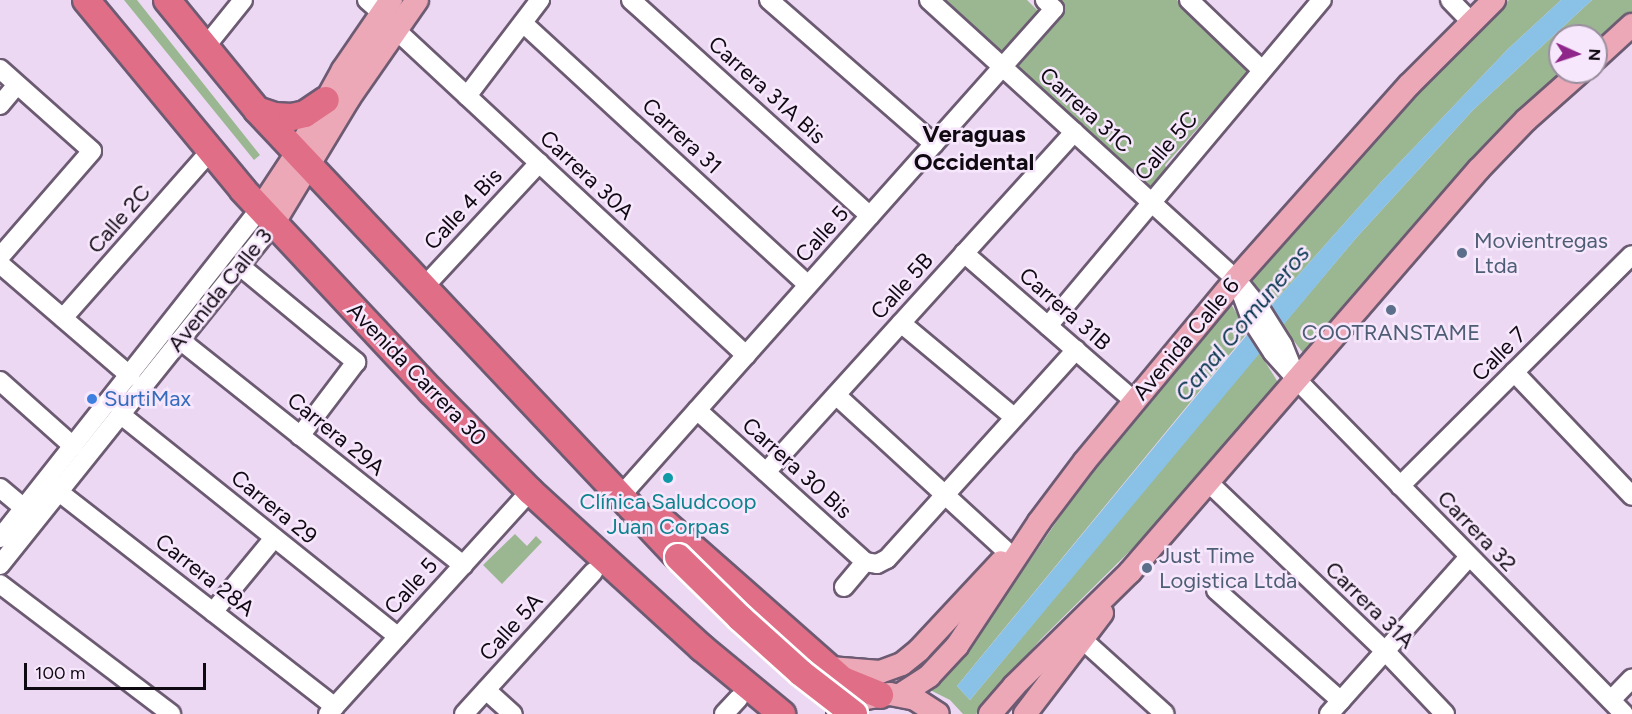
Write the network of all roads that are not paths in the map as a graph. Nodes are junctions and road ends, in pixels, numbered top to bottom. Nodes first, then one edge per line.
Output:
1 (86, 0) edge
2 (167, 0) edge
3 (243, 0) edge
4 (417, 0) edge
5 (540, 0) edge
6 (631, 0) edge
7 (769, 0) edge
8 (929, 0) edge
9 (1189, 0) edge
10 (1450, 0) edge
11 (1494, 0) edge
12 (1319, 1) edge
13 (1049, 4) edge
14 (384, 11) edge
15 (1470, 21) junction
16 (523, 23) junction
17 (1630, 30) edge
18 (206, 46) junction
19 (1608, 48) edge
20 (1003, 67) junction
21 (0, 69) edge
22 (1262, 70) junction
23 (1566, 84) edge
24 (17, 85) junction
25 (467, 96) junction
26 (326, 100) junction
27 (0, 105) edge
28 (257, 111) junction
29 (1074, 132) junction
30 (934, 144) junction
31 (210, 151) junction
32 (303, 160) junction
33 (539, 163) junction
34 (1150, 201) junction
35 (267, 216) junction
36 (870, 216) junction
37 (964, 253) junction
38 (0, 256) edge
39 (1632, 256) edge
40 (0, 264) edge
41 (240, 266) junction
42 (1236, 279) junction
43 (808, 285) junction
44 (423, 288) junction
45 (63, 318) junction
46 (901, 323) junction
47 (1048, 326) junction
48 (180, 340) junction
49 (1076, 350) junction
50 (746, 355) junction
51 (1514, 372) junction
52 (130, 376) junction
53 (1297, 380) junction
54 (0, 381) edge
55 (836, 395) junction
56 (1134, 401) junction
57 (697, 410) junction
58 (120, 414) junction
59 (1014, 417) junction
60 (300, 436) junction
61 (571, 445) junction
62 (73, 446) junction
63 (766, 472) junction
64 (1209, 482) junction
65 (52, 486) junction
66 (1400, 486) junction
67 (0, 488) edge
68 (530, 490) junction
69 (626, 490) junction
70 (945, 494) junction
71 (1632, 496) edge
72 (24, 508) junction
73 (0, 538) edge
74 (274, 538) junction
75 (1012, 556) junction
76 (1469, 558) junction
77 (865, 562) junction
78 (0, 565) edge
79 (463, 565) junction
80 (593, 572) junction
81 (1130, 572) junction
82 (0, 584) edge
83 (844, 586) dead end
84 (1216, 590) dead end
85 (213, 612) junction
86 (398, 637) junction
87 (1083, 640) junction
88 (1385, 651) junction
89 (830, 668) junction
90 (1632, 678) edge
91 (486, 690) junction
92 (890, 695) junction
93 (1611, 700) junction
94 (1335, 708) edge
95 (738, 709) edge
96 (332, 710) edge
97 (171, 714) edge
98 (464, 714) edge
99 (513, 714) edge
100 (782, 714) edge
101 (838, 714) edge
102 (854, 714) edge
103 (938, 714) edge
104 (990, 714) edge
105 (1025, 714) edge
106 (1165, 714) edge
107 (1445, 714) edge
108 (1624, 714) edge

1 - 31 highway, Avenida Carrera 30
2 - 18 highway
3 - 18 street
4 - 14 main road, Avenida Calle 3
5 - 16 street
6 - 36 street, Carrera 31A Bis
7 - 30 street
8 - 20 street, Carrera 31C
9 - 22 street
10 - 15 street
11 - 15 main road, Avenida Calle 6
12 - 22 street, Calle 5C
13 - 20 street, Calle 5
14 - 25 street, Carrera 30A
14 - 26 main road, Avenida Calle 3
14 - 32 main road, Avenida Calle 3
15 - 42 main road, Avenida Calle 6
16 - 25 street
16 - 43 street, Carrera 31
17 - 19 main road
18 - 28 highway
20 - 29 street, Carrera 31C
20 - 30 street, Calle 5
21 - 24 street
22 - 34 street, Calle 5C
23 - 53 main road
24 - 27 street
24 - 38 street
25 - 33 street, Carrera 30A
26 - 28 highway
26 - 32 main road, Avenida Calle 3
28 - 32 highway
29 - 34 street, Carrera 31C
29 - 37 street, Calle 5B
30 - 36 street, Calle 5
31 - 35 highway, Avenida Carrera 30
31 - 45 street, Calle 2C
32 - 35 main road, Avenida Calle 3
32 - 44 highway
33 - 44 street, Calle 4 Bis
33 - 50 street, Carrera 30A
34 - 42 street, Carrera 31C
34 - 47 street, Calle 5C
35 - 41 street, Avenida Calle 3
35 - 52 street, Avenida Calle 3
35 - 68 highway, Avenida Carrera 30
36 - 43 street, Calle 5
37 - 46 street, Calle 5B
37 - 47 street, Carrera 31B
39 - 51 street, Calle 7
40 - 45 street
41 - 48 street, Avenida Calle 3
41 - 60 street
42 - 53 street, Carrera 32
42 - 56 main road, Avenida Calle 6
43 - 50 street, Calle 5
44 - 61 highway
45 - 52 street
46 - 55 street, Calle 5B
46 - 59 street
47 - 49 street, Carrera 31B
48 - 58 street, Avenida Calle 3
48 - 60 street, Carrera 29A
49 - 56 street, Carrera 31B
49 - 59 street
50 - 57 street, Calle 5
51 - 66 street, Calle 7
51 - 71 street
52 - 62 street, Avenida Calle 3
53 - 64 main road
53 - 66 street, Carrera 32
54 - 62 street
55 - 63 street, Calle 5B
55 - 70 street
56 - 75 main road, Avenida Calle 6
57 - 63 street, Carrera 30 Bis
57 - 69 street, Calle 5
58 - 65 street, Avenida Calle 3
58 - 74 street, Carrera 29
59 - 70 street
60 - 79 street, Carrera 29A
61 - 69 highway
61 - 102 highway, bridge
62 - 65 street, Avenida Calle 3
63 - 77 street, Carrera 30 Bis
64 - 81 main road
64 - 88 street, Carrera 31A
65 - 72 street, Avenida Calle 3
65 - 78 street, Avenida Calle 3
65 - 85 street, Carrera 28A
66 - 76 street, Carrera 32
67 - 72 street
68 - 79 street, Calle 5
68 - 80 highway
68 - 100 highway, Avenida Carrera 30
69 - 89 highway
70 - 75 street
70 - 77 street
72 - 73 street, Avenida Calle 3
74 - 85 street
74 - 86 street, Carrera 29
75 - 89 main road
75 - 92 main road
76 - 88 street
76 - 93 street, Carrera 32
77 - 83 street
79 - 86 street, Calle 5
80 - 91 street, Calle 5A
80 - 95 highway
81 - 87 main road
81 - 104 main road
82 - 97 street
84 - 94 street
85 - 96 street, Carrera 28A
86 - 96 street, Calle 5
87 - 105 main road
87 - 106 street
88 - 94 street
88 - 107 street, Carrera 31A
89 - 92 highway
90 - 93 street
91 - 98 street, Calle 5A
91 - 99 street
92 - 101 main road
92 - 103 main road
93 - 108 street, Carrera 32

